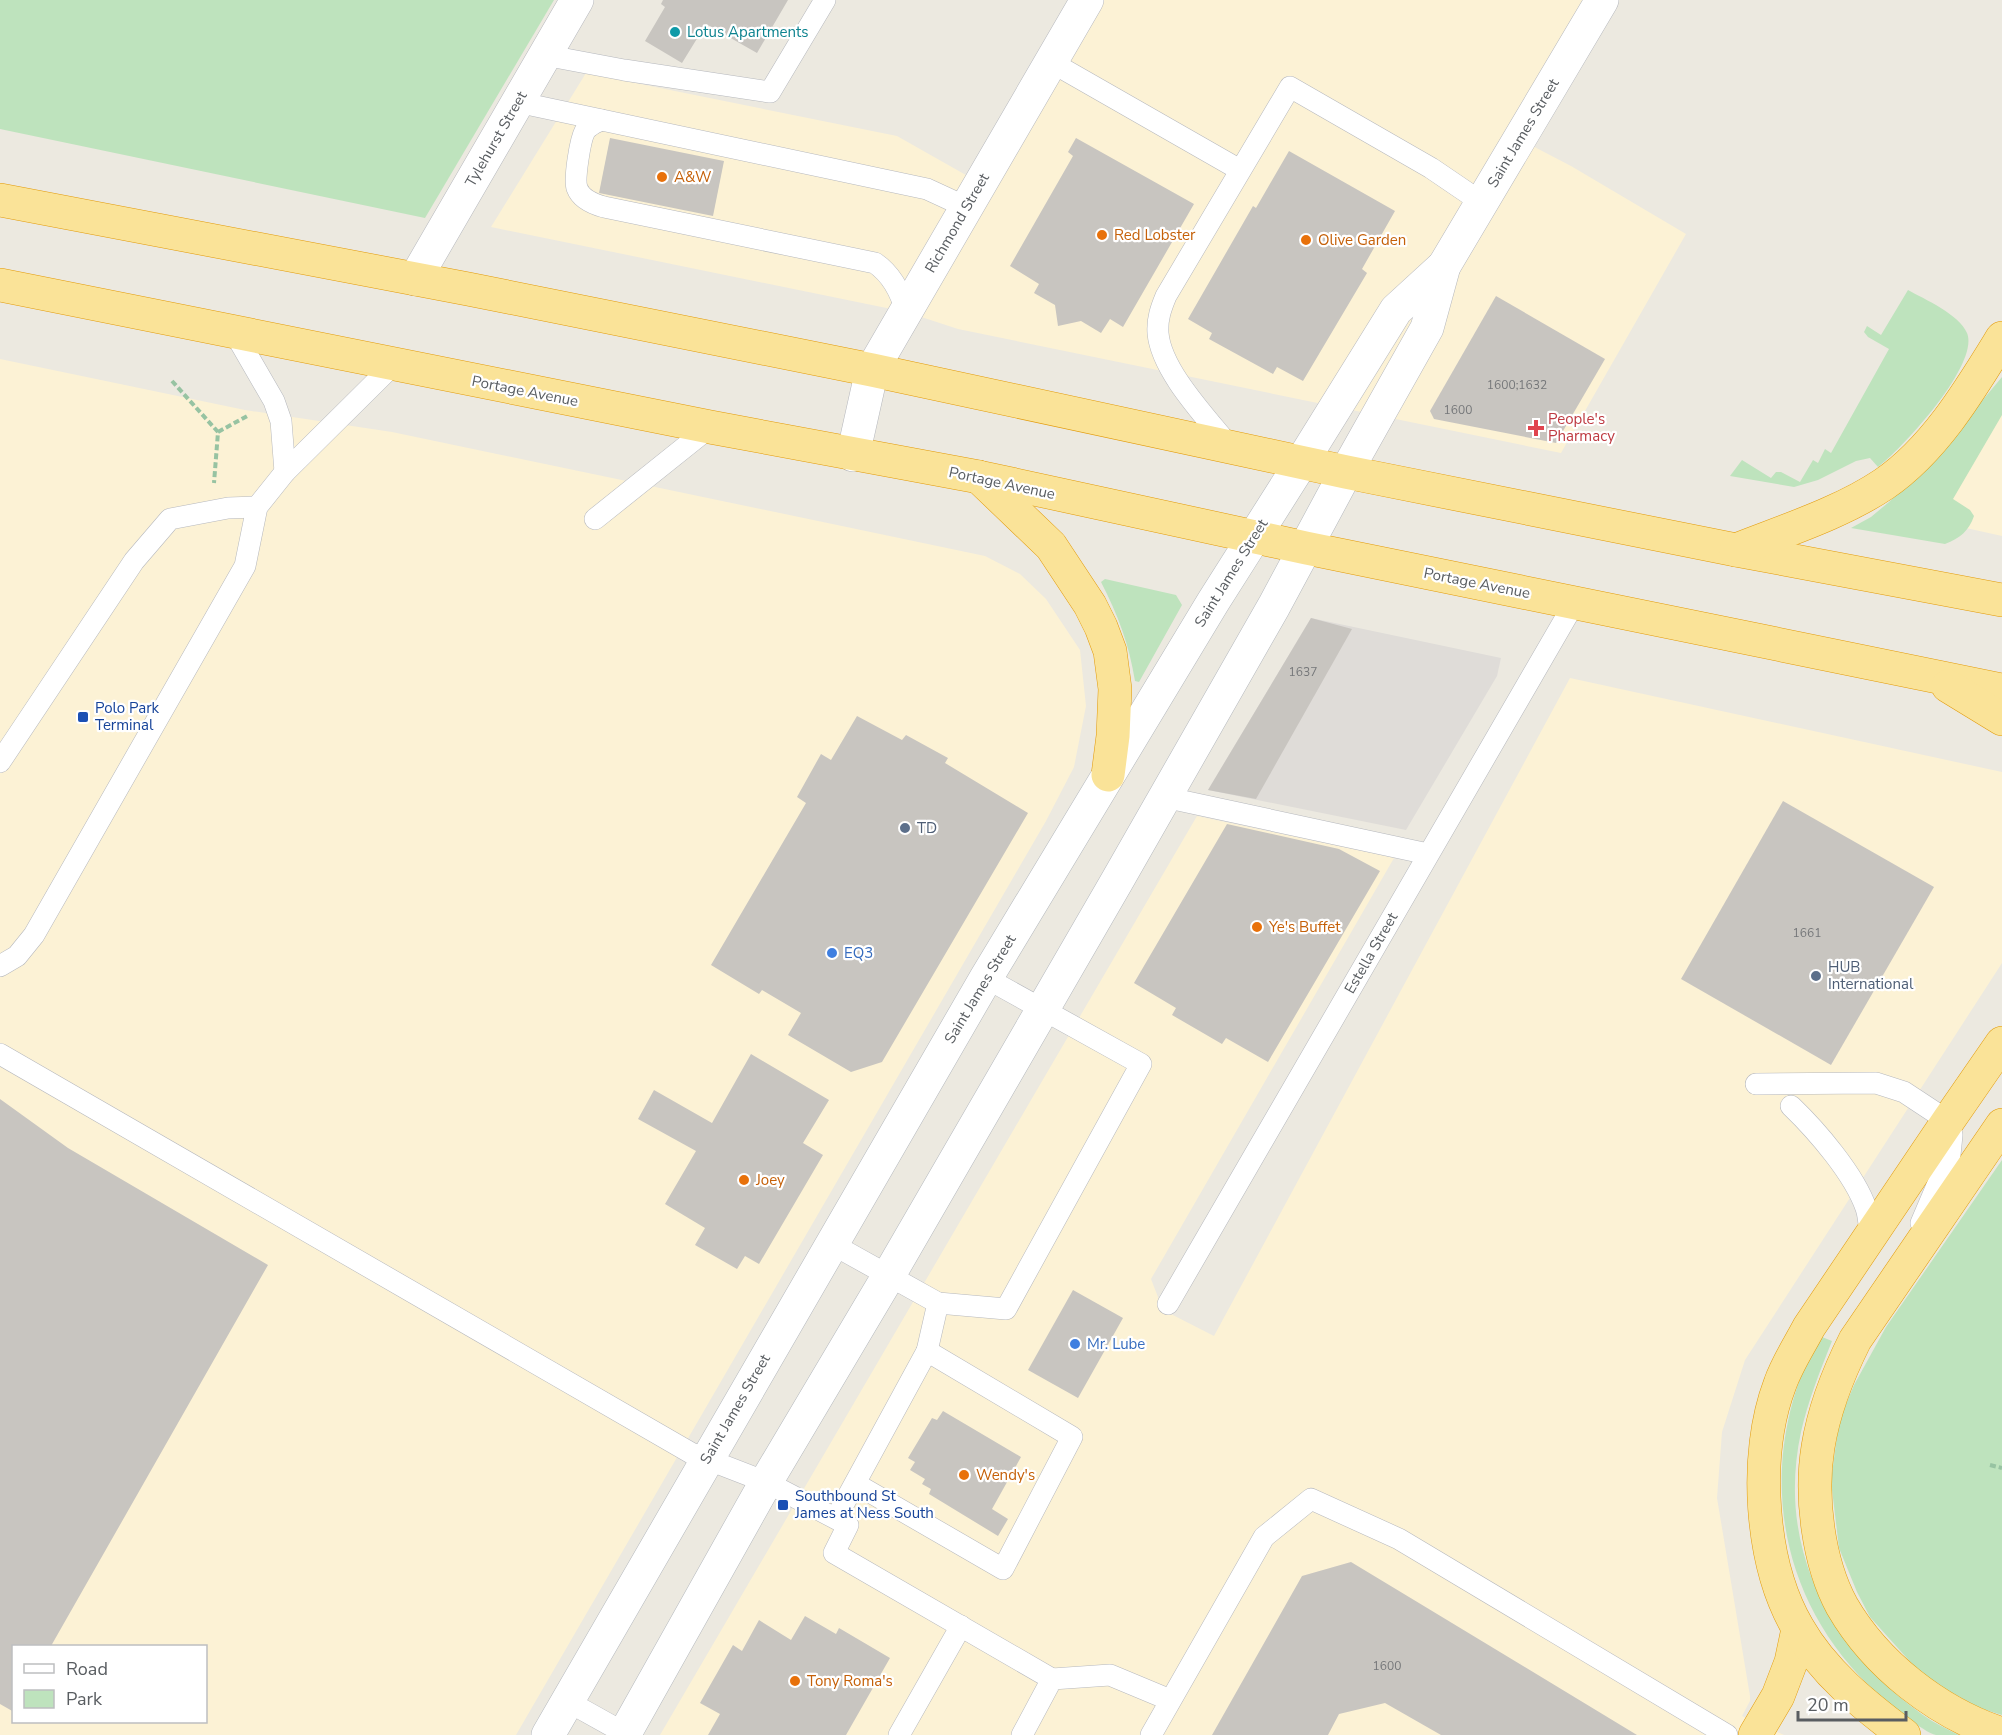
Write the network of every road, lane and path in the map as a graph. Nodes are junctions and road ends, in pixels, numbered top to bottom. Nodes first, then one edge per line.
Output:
1 (577, 0) edge
2 (825, 0) edge
3 (1087, 0) edge
4 (1602, 0) edge
5 (544, 55) junction
6 (1051, 62) junction
7 (517, 102) junction
8 (601, 120) junction
9 (1240, 170) junction
10 (0, 200) edge
11 (1480, 202) junction
12 (966, 207) junction
13 (1444, 266) junction
14 (415, 279) junction
15 (0, 285) edge
16 (906, 312) junction
17 (234, 332) junction
18 (2002, 338) edge
19 (393, 365) junction
20 (872, 370) junction
21 (172, 381) dead end
22 (710, 427) junction
23 (1230, 447) junction
24 (853, 455) junction
25 (1301, 462) junction
26 (285, 472) junction
27 (1346, 472) junction
28 (979, 477) junction
29 (257, 507) junction
30 (212, 510) junction
31 (594, 519) dead end
32 (1253, 537) junction
33 (1305, 548) junction
34 (1736, 550) junction
35 (2002, 600) edge
36 (1575, 602) junction
37 (1929, 674) junction
38 (2002, 690) edge
39 (2002, 719) edge
40 (0, 762) edge
41 (1108, 775) junction
42 (1164, 797) junction
43 (1428, 854) junction
44 (0, 966) edge
45 (986, 978) junction
46 (1044, 1010) junction
47 (2002, 1043) edge
48 (0, 1054) edge
49 (1756, 1084) dead end
50 (1791, 1106) dead end
51 (1948, 1120) junction
52 (2002, 1125) edge
53 (1870, 1236) junction
54 (832, 1244) junction
55 (1916, 1248) junction
56 (889, 1275) junction
57 (938, 1302) junction
58 (1168, 1304) dead end
59 (927, 1351) junction
60 (706, 1459) junction
61 (1990, 1465) dead end
62 (2002, 1468) edge
63 (766, 1482) junction
64 (856, 1484) junction
65 (836, 1518) junction
66 (961, 1626) junction
67 (1798, 1629) junction
68 (1052, 1679) junction
69 (1170, 1700) junction
70 (567, 1701) junction
71 (2002, 1734) edge
72 (548, 1735) edge
73 (626, 1735) edge
74 (899, 1735) edge
75 (1022, 1735) edge
76 (1150, 1735) edge
77 (1726, 1735) edge
78 (1755, 1735) edge
79 (1904, 1735) edge

1 - 5 main road, Tylehurst Street
2 - 5 lane
3 - 6 main road, Richmond Street
4 - 11 main road, Saint James Street
5 - 7 main road, Tylehurst Street
6 - 9 lane
6 - 12 main road, Richmond Street
7 - 8 lane
7 - 14 main road, Tylehurst Street
8 - 12 lane
8 - 16 lane
9 - 11 lane
9 - 23 lane
10 - 14 highway
11 - 13 main road, Saint James Street
12 - 16 main road, Richmond Street
13 - 25 main road, Saint James Street
13 - 27 main road, Saint James Street
14 - 20 highway
15 - 17 highway, Portage Avenue
16 - 20 main road, Richmond Street
17 - 19 highway, Portage Avenue
17 - 26 lane
18 - 34 highway
19 - 22 highway, Portage Avenue
19 - 26 lane
20 - 23 highway
20 - 24 main road, Richmond Street
21 - 30 path
22 - 24 highway, Portage Avenue
22 - 31 lane
23 - 25 highway
24 - 28 highway, Portage Avenue
25 - 27 highway
25 - 32 main road, Saint James Street
26 - 29 lane
27 - 33 main road, Saint James Street
27 - 34 highway
28 - 32 highway, Portage Avenue
28 - 41 highway
29 - 30 lane
29 - 44 lane
30 - 40 lane
32 - 33 highway, Portage Avenue
32 - 41 main road, Saint James Street
33 - 36 highway, Portage Avenue
33 - 42 main road, Saint James Street
34 - 35 highway
36 - 37 highway, Portage Avenue
36 - 43 lane, Estella Street
37 - 38 highway, Portage Avenue
37 - 39 highway
41 - 45 main road, Saint James Street
42 - 43 lane
42 - 46 main road, Saint James Street
43 - 58 lane, Estella Street
45 - 46 lane
45 - 54 main road, Saint James Street
46 - 56 main road, Saint James Street
46 - 57 lane
47 - 51 highway
48 - 60 lane
49 - 51 lane
50 - 53 lane
51 - 53 highway
51 - 55 lane
52 - 55 highway
53 - 67 highway
54 - 56 lane
54 - 60 main road, Saint James Street
55 - 71 highway
56 - 57 lane
56 - 63 main road, Saint James Street
57 - 59 lane
59 - 64 lane
59 - 64 lane
60 - 63 lane
60 - 70 main road, Saint James Street
61 - 62 path
63 - 65 lane
63 - 73 main road, Saint James Street
64 - 65 lane
65 - 66 lane
66 - 68 lane
66 - 74 lane
67 - 78 highway
67 - 79 highway
68 - 69 lane
68 - 75 lane
69 - 76 lane
69 - 77 lane
70 - 72 main road, Saint James Street
70 - 73 lane

